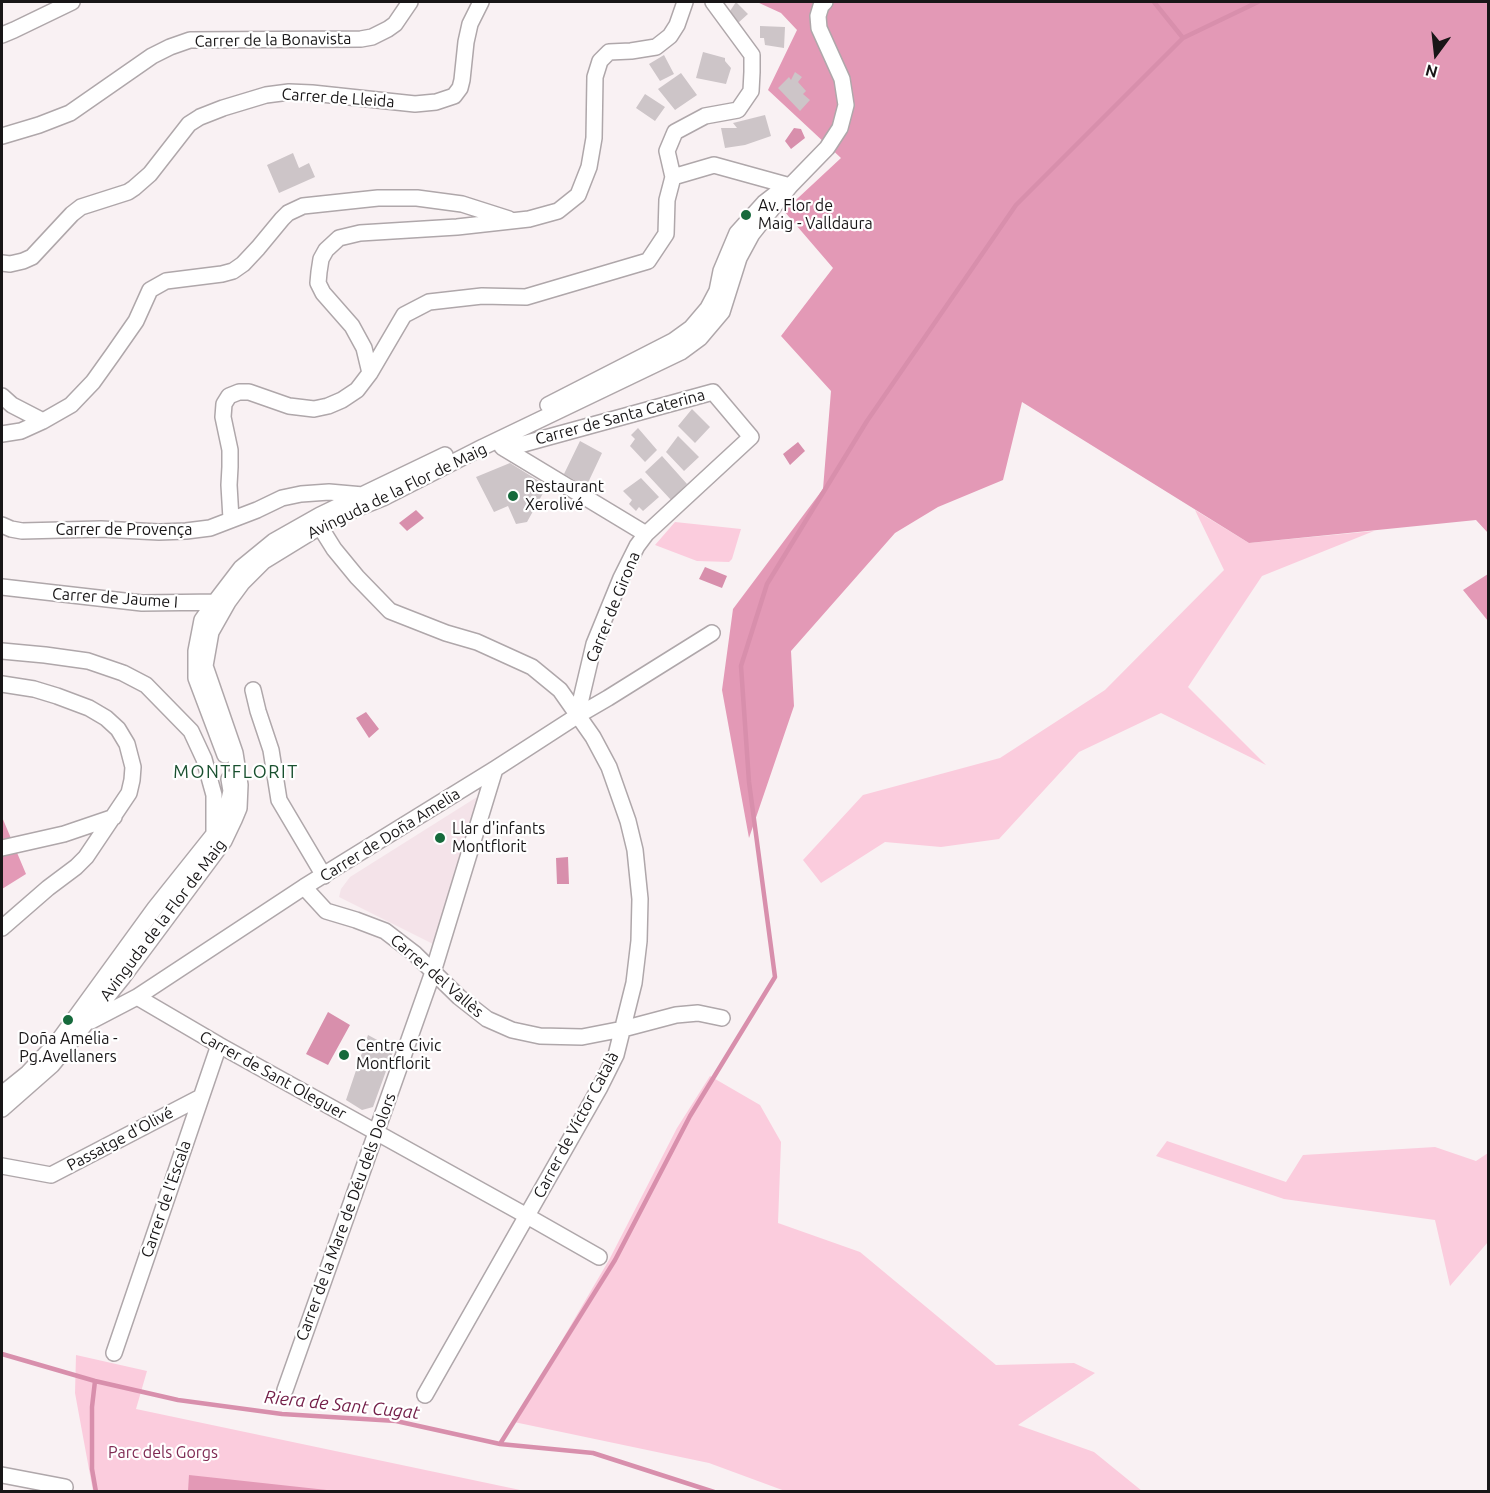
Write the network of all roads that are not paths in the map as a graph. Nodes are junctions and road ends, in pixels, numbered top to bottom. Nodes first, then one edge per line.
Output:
1 (72, 2) edge
2 (410, 2) edge
3 (481, 2) edge
4 (685, 2) edge
5 (713, 2) edge
6 (825, 2) edge
7 (2, 35) edge
8 (2, 136) edge
9 (673, 177) junction
10 (790, 186) junction
11 (514, 220) junction
12 (2, 263) edge
13 (370, 373) junction
14 (2, 396) edge
15 (43, 421) junction
16 (2, 434) edge
17 (750, 437) joint
18 (495, 443) junction
19 (362, 495) junction
20 (384, 498) junction
21 (231, 519) junction
22 (320, 520) junction
23 (2, 525) edge
24 (646, 534) junction
25 (2, 587) edge
26 (221, 602) junction
27 (712, 633) dead end
28 (2, 651) edge
29 (2, 684) edge
30 (253, 690) dead end
31 (577, 716) junction
32 (495, 769) junction
33 (114, 817) junction
34 (214, 834) junction
35 (2, 848) edge
36 (324, 876) junction
37 (304, 887) junction
38 (2, 928) edge
39 (433, 972) junction
40 (137, 997) junction
41 (722, 1018) dead end
42 (85, 1024) junction
43 (623, 1029) junction
44 (66, 1030) junction
45 (219, 1046) junction
46 (2, 1094) edge
47 (201, 1097) junction
48 (2, 1108) edge
49 (376, 1132) junction
50 (2, 1166) edge
51 (527, 1216) junction
52 (598, 1257) dead end
53 (114, 1353) dead end
54 (285, 1390) dead end
55 (426, 1395) dead end
56 (2, 1475) edge
57 (64, 1487) dead end

1 - 7 street
2 - 8 street, Carrer de la Bonavista
3 - 12 street, Carrer de Lleida
4 - 11 street
5 - 9 street
6 - 10 street, Avinguda de la Flor de Maig
9 - 10 street
9 - 13 street
10 - 18 street, Avinguda de la Flor de Maig
11 - 13 street
11 - 15 street
13 - 21 street
14 - 15 street
15 - 16 street
17 - 18 street, Carrer de Santa Caterina
17 - 24 street, Carrer de Girona
18 - 19 street, Avinguda de la Flor de Maig
18 - 20 street, Avinguda de la Flor de Maig
18 - 24 street
19 - 20 street, Carrer de Provença
19 - 21 street, Carrer de Provença
19 - 22 street, Avinguda de la Flor de Maig
20 - 22 street, Avinguda de la Flor de Maig
21 - 23 street, Carrer de Provença
22 - 26 street, Avinguda de la Flor de Maig
22 - 31 street, Carrer de Víctor Català
24 - 31 street, Carrer de Girona
25 - 26 street, Carrer de Jaume I
26 - 34 street, Avinguda de la Flor de Maig
26 - 42 street, Avinguda de la Flor de Maig
27 - 31 street, Carrer de Doña Amelia
28 - 34 street
29 - 33 street
30 - 36 street
31 - 32 street, Carrer de Doña Amelia
31 - 43 street, Carrer de Víctor Català
32 - 36 street, Carrer de Doña Amelia
32 - 39 street, Carrer de la Mare de Déu dels Dolors
33 - 35 street
33 - 38 street
34 - 44 street, Avinguda de la Flor de Maig
36 - 37 street, Carrer de Doña Amelia
37 - 39 street, Carrer del Vallès
37 - 40 street, Carrer de Doña Amelia
39 - 43 street, Carrer del Vallès
39 - 49 street, Carrer de la Mare de Déu dels Dolors
40 - 42 street, Carrer de Doña Amelia
40 - 45 street, Carrer de Sant Oleguer
41 - 43 street, Carrer del Vallès
42 - 44 street, Carrer de Doña Amelia
42 - 48 street, Avinguda de la Flor de Maig
43 - 51 street, Carrer de Víctor Català
44 - 46 street, Avinguda de la Flor de Maig
45 - 47 street, Carrer de l'Escala
45 - 49 street, Carrer de Sant Oleguer
47 - 50 street, Passatge d'Olivé
47 - 53 street, Carrer de l'Escala
49 - 51 street, Carrer de Sant Oleguer
49 - 54 street, Carrer de la Mare de Déu dels Dolors
51 - 52 street, Carrer de Sant Oleguer
51 - 55 street, Carrer de Víctor Català
56 - 57 street

